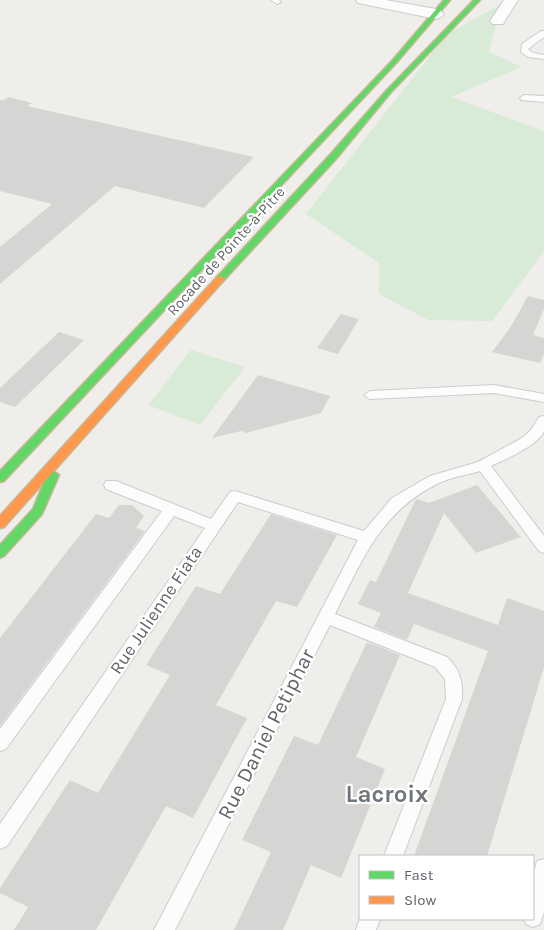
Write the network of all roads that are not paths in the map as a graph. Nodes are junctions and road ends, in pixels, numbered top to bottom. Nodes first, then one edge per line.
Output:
1 (363, 0) edge
2 (447, 0) edge
3 (477, 0) edge
4 (511, 0) edge
5 (436, 14) junction
6 (498, 20) dead end
7 (544, 33) edge
8 (544, 57) edge
9 (524, 98) dead end
10 (544, 99) edge
11 (370, 395) dead end
12 (544, 398) edge
13 (544, 420) edge
14 (30, 447) junction
15 (61, 456) junction
16 (483, 465) junction
17 (0, 470) edge
18 (0, 478) edge
19 (111, 485) dead end
20 (171, 510) junction
21 (0, 524) edge
22 (214, 526) junction
23 (367, 537) junction
24 (544, 547) edge
25 (0, 554) edge
26 (327, 617) junction
27 (0, 743) edge
28 (0, 840) edge
29 (394, 855) edge
30 (544, 868) edge
31 (534, 910) edge
32 (164, 930) edge

1 - 5 street
2 - 5 highway, Rocade de Pointe-à-Pitre
3 - 15 highway, Rocade de Pointe-à-Pitre
4 - 6 street
5 - 14 highway, Rocade de Pointe-à-Pitre
7 - 8 lane
9 - 10 lane
11 - 12 lane
13 - 16 lane, Rue Daniel Petiphar
14 - 17 highway
14 - 18 highway, Rocade de Pointe-à-Pitre
15 - 21 highway, Rocade de Pointe-à-Pitre
15 - 25 highway
16 - 23 lane, Rue Daniel Petiphar
16 - 24 lane
19 - 20 lane
20 - 22 lane
20 - 27 lane
22 - 23 lane, Rue Julienne Fiata
22 - 28 lane, Rue Julienne Fiata
23 - 26 lane, Rue Daniel Petiphar
26 - 29 lane
26 - 32 lane, Rue Daniel Petiphar
30 - 31 lane

